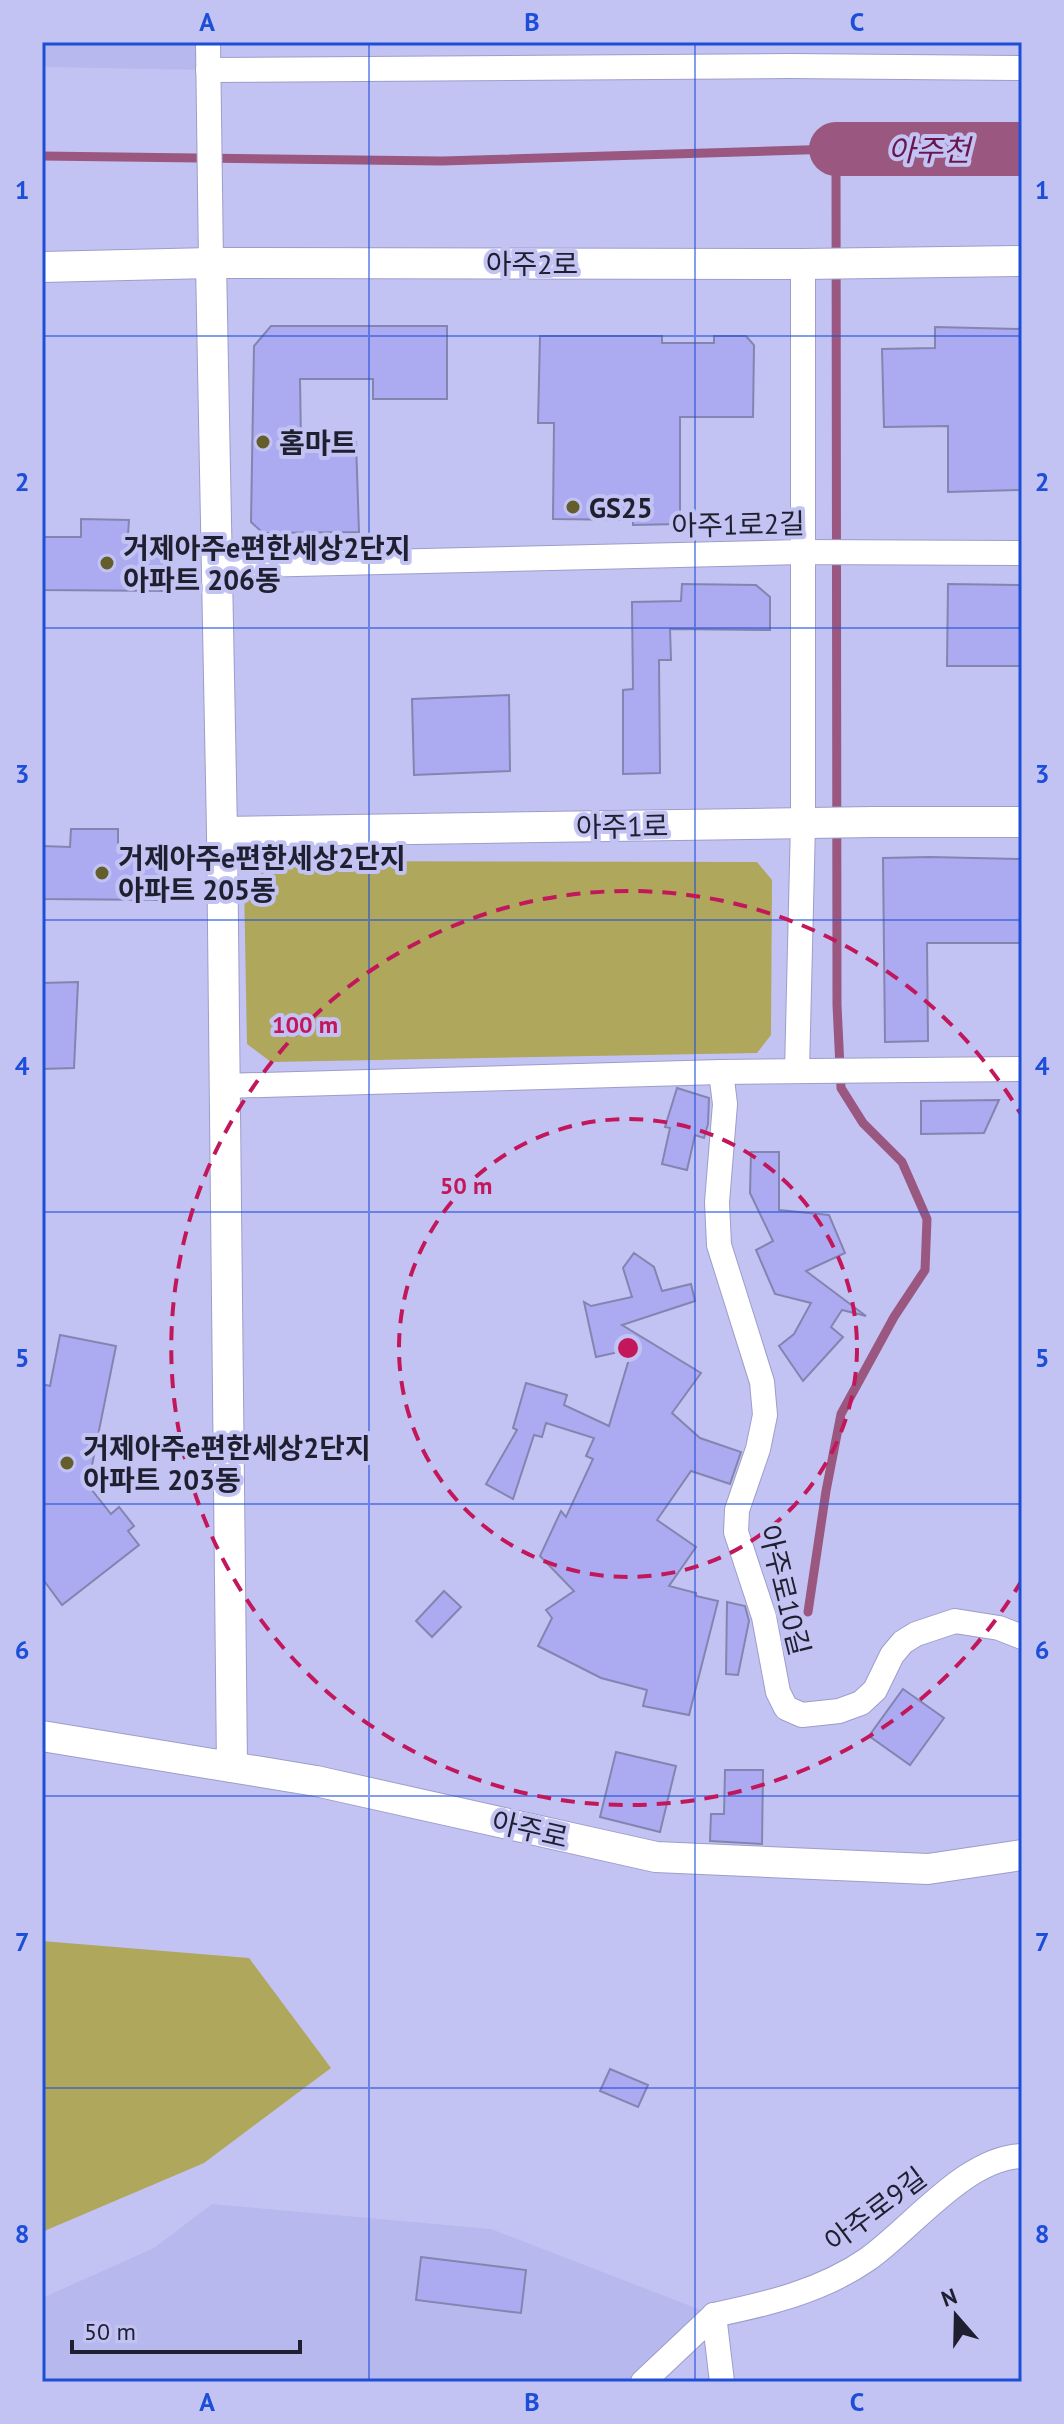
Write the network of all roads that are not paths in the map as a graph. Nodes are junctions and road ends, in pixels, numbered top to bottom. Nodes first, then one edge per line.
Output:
1 (208, 42) edge
2 (789, 54) edge
3 (1022, 68) edge
4 (208, 70) junction
5 (1022, 261) edge
6 (211, 263) junction
7 (803, 264) junction
8 (42, 267) edge
9 (802, 552) junction
10 (1022, 553) edge
11 (216, 566) junction
12 (1022, 822) edge
13 (803, 823) junction
14 (222, 832) junction
15 (1022, 1069) edge
16 (797, 1071) junction
17 (721, 1072) junction
18 (224, 1086) junction
19 (1022, 1637) edge
20 (42, 1736) edge
21 (232, 1767) junction
22 (1022, 1855) edge
23 (1022, 2156) edge
24 (714, 2315) junction
25 (643, 2382) edge
26 (722, 2382) edge

1 - 4 street
2 - 3 street
2 - 4 street
4 - 6 street
5 - 7 street, 아주2로
6 - 7 street, 아주2로
6 - 8 street, 아주2로
6 - 11 street
7 - 9 street
9 - 10 street, 아주1로2길
9 - 11 street, 아주1로2길
9 - 13 street
11 - 14 street
12 - 13 street, 아주1로
13 - 14 street, 아주1로
13 - 16 street
14 - 18 street
15 - 16 street
16 - 17 street
17 - 18 street
17 - 19 street, 아주로10길
18 - 21 street
20 - 21 street, 아주로
21 - 22 street, 아주로
23 - 24 street, 아주로9길
24 - 25 street
24 - 26 street

